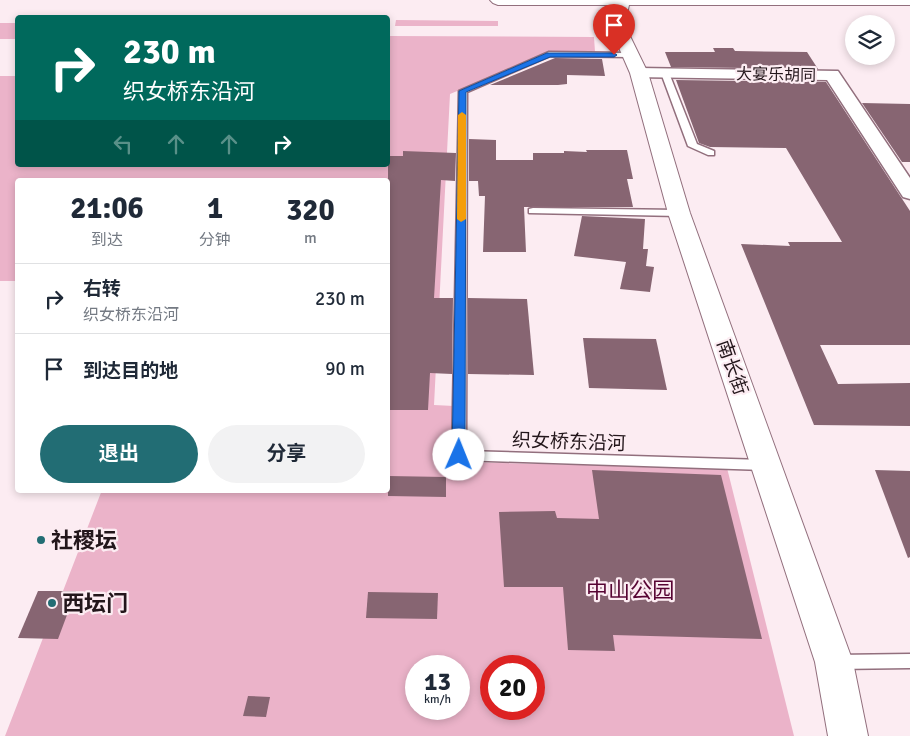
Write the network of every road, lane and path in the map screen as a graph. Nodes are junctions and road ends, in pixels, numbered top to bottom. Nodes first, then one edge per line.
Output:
1 (498, 0) edge
2 (622, 0) edge
3 (910, 0) edge
4 (645, 67) junction
5 (711, 152) dead end
6 (910, 193) edge
7 (533, 211) dead end
8 (679, 213) junction
9 (767, 465) junction
10 (910, 661) edge
11 (834, 662) junction
12 (848, 736) edge

1 - 2 main road
2 - 3 main road
2 - 4 main road, 南长街
4 - 5 lane
4 - 6 street, 大宴乐胡同
4 - 8 main road, 南长街
4 - 9 lane, 织女桥东沿河
7 - 8 lane
8 - 9 main road, 南长街
9 - 11 main road, 南长街
10 - 11 lane
11 - 12 main road, 南长街

